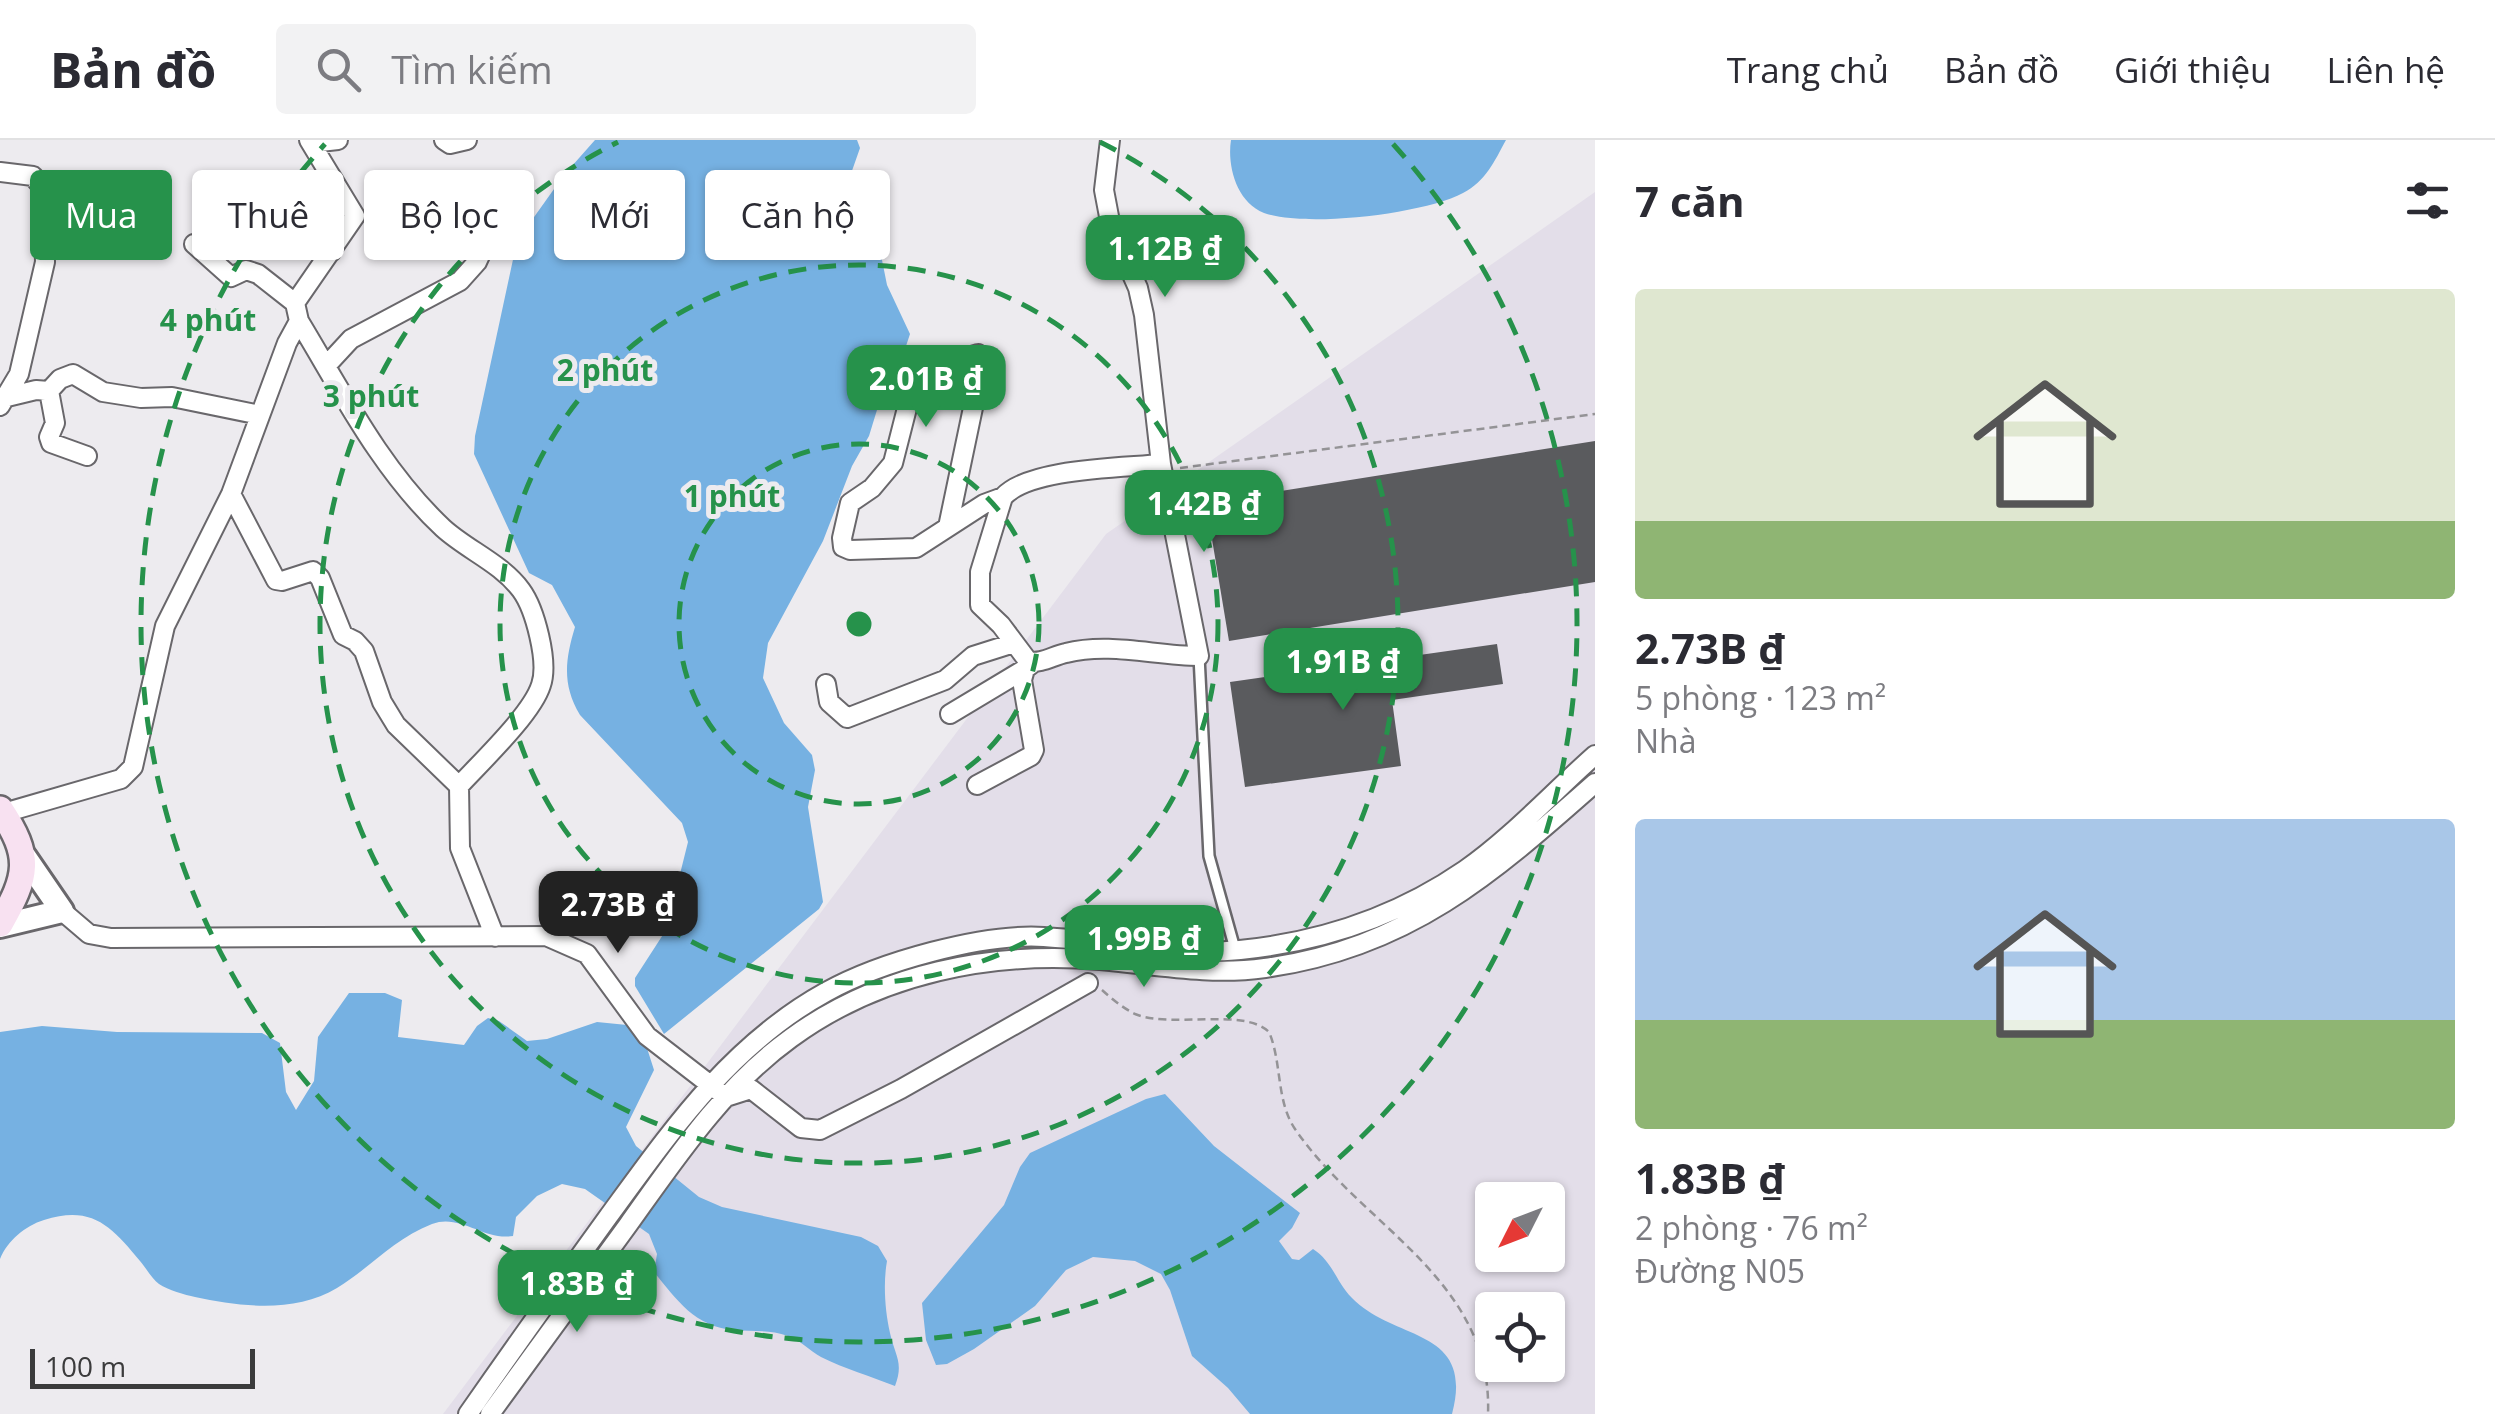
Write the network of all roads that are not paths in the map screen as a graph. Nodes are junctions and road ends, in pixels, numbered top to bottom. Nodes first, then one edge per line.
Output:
1 (338, 140) edge
2 (444, 140) edge
3 (467, 140) edge
4 (1110, 140) edge
5 (310, 142) edge
6 (327, 170) edge
7 (0, 172) edge
8 (30, 176) edge
9 (344, 198) edge
10 (344, 232) edge
11 (45, 260) edge
12 (210, 260) edge
13 (326, 260) edge
14 (477, 260) edge
15 (297, 312) junction
16 (326, 366) junction
17 (49, 392) junction
18 (3, 402) edge
19 (260, 416) junction
20 (87, 456) dead end
21 (1161, 464) junction
22 (232, 494) junction
23 (1003, 497) junction
24 (948, 527) junction
25 (1014, 642) junction
26 (1200, 656) junction
27 (1029, 666) junction
28 (826, 684) dead end
29 (950, 714) dead end
30 (1595, 755) edge
31 (1595, 783) edge
32 (976, 785) dead end
33 (459, 786) junction
34 (1, 812) edge
35 (25, 857) junction
36 (62, 911) junction
37 (0, 925) edge
38 (495, 937) junction
39 (1235, 951) junction
40 (1088, 983) road end
41 (709, 1084) junction
42 (726, 1097) junction
43 (468, 1414) edge
44 (490, 1414) edge

1 - 5 street
2 - 3 street
4 - 21 street
5 - 6 street
7 - 8 street
9 - 10 street
11 - 18 street
12 - 15 street
13 - 15 street
14 - 16 street
15 - 16 street
15 - 19 street
16 - 33 street
17 - 18 street
17 - 19 street
17 - 20 street
19 - 22 street
21 - 23 street
21 - 26 street
22 - 33 street
22 - 34 street
23 - 24 street
23 - 25 street
24 - 24 street
25 - 27 street
25 - 28 street
26 - 27 street
26 - 39 lane
27 - 29 street
27 - 32 street
30 - 39 street
31 - 42 street
33 - 38 street
34 - 35 main road
35 - 36 street
35 - 37 main road
36 - 37 street
36 - 38 street
38 - 41 street
39 - 41 street
40 - 42 street
41 - 42 street
41 - 43 street
42 - 44 street

